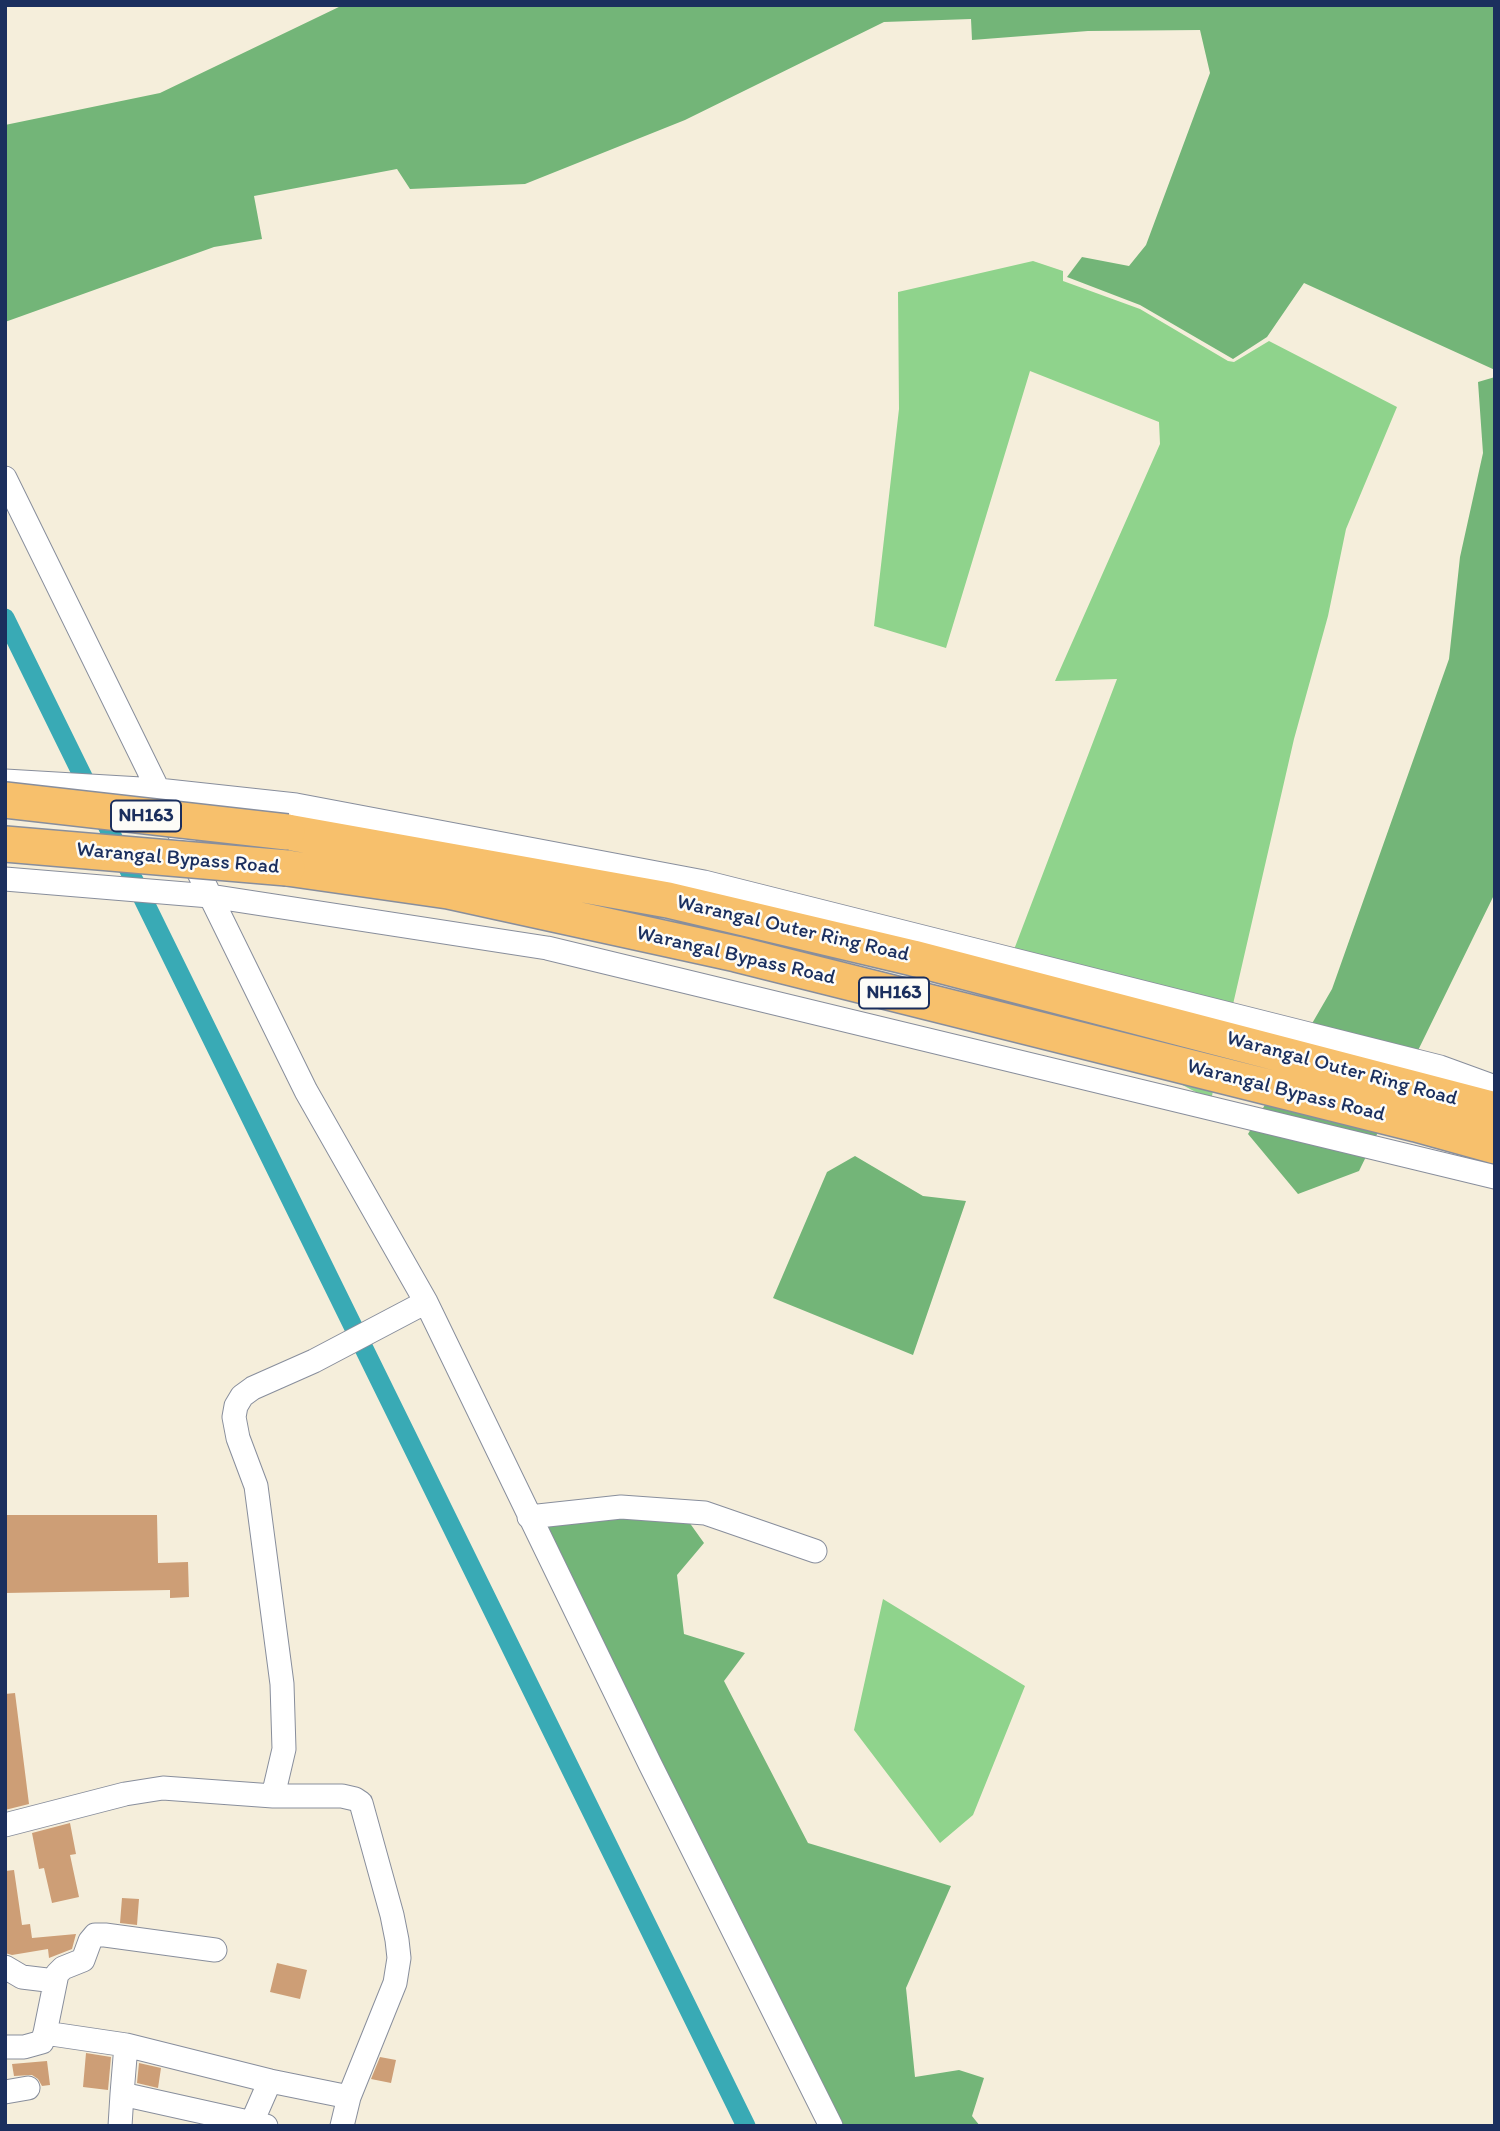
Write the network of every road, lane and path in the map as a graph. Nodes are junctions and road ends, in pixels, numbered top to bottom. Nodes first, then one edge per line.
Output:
1 (5, 478) edge
2 (5, 781) edge
3 (158, 790) junction
4 (5, 800) edge
5 (287, 832) joint
6 (5, 844) edge
7 (5, 879) edge
8 (210, 896) junction
9 (1495, 1087) edge
10 (1495, 1110) edge
11 (1495, 1146) edge
12 (1495, 1177) edge
13 (426, 1302) junction
14 (529, 1517) junction
15 (815, 1551) dead end
16 (273, 1796) junction
17 (5, 1825) edge
18 (215, 1950) dead end
19 (5, 1967) edge
20 (55, 1980) junction
21 (46, 2033) junction
22 (125, 2045) junction
23 (5, 2047) edge
24 (270, 2081) junction
25 (122, 2094) junction
26 (349, 2097) junction
27 (259, 2124) edge
28 (120, 2126) edge
29 (342, 2126) edge
30 (831, 2126) edge

1 - 3 street
2 - 3 street
3 - 8 street
3 - 9 street
4 - 5 highway, Warangal Bypass Road / NH163, bridge
5 - 10 highway, Warangal Outer Ring Road / NH163
6 - 11 highway, Warangal Bypass Road / NH163, bridge
7 - 8 street
8 - 12 street
8 - 13 street
13 - 14 street
13 - 16 street
14 - 15 street
14 - 30 street
16 - 17 street
16 - 26 street
18 - 20 street
19 - 20 street
20 - 21 street
21 - 22 street
21 - 23 street
22 - 24 street
22 - 25 street
24 - 26 street
24 - 27 street
25 - 27 street
25 - 28 street
26 - 29 street

